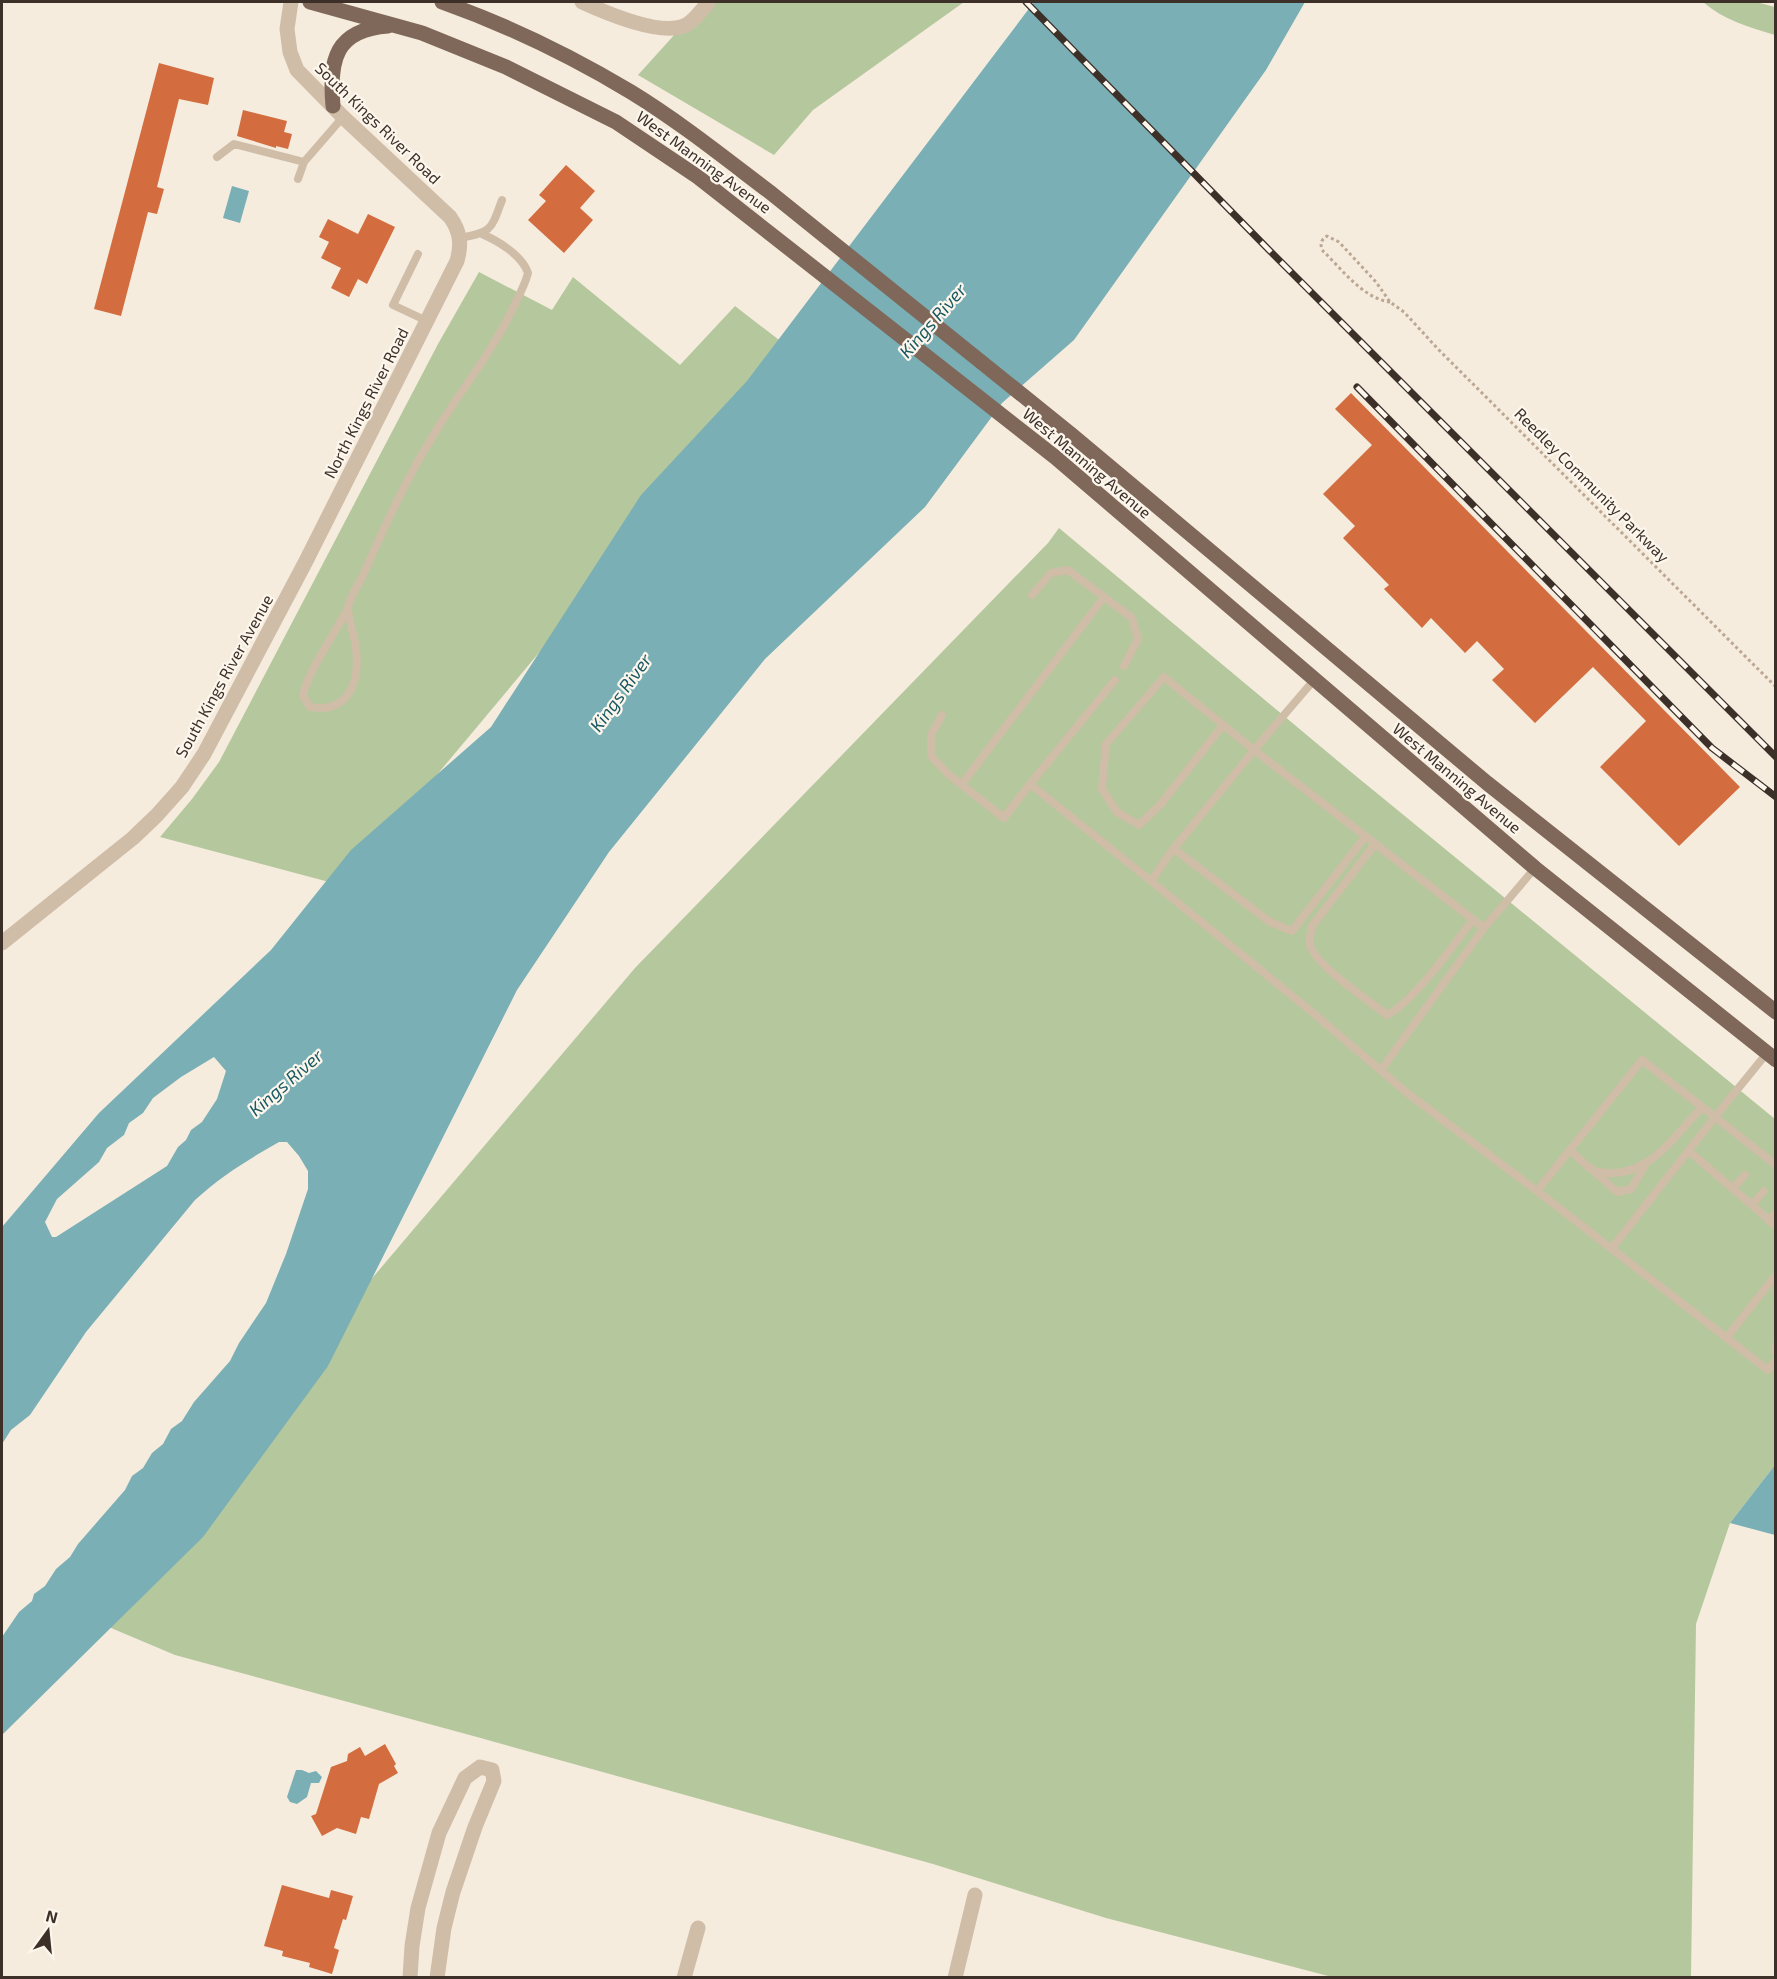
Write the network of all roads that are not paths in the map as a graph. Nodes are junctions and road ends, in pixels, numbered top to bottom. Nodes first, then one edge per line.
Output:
1 (291, 2) edge
2 (310, 2) edge
3 (442, 2) edge
4 (582, 2) edge
5 (709, 2) edge
6 (396, 25) junction
7 (338, 111) junction
8 (217, 157) dead end
9 (304, 162) junction
10 (298, 179) dead end
11 (502, 200) dead end
12 (482, 234) junction
13 (460, 238) junction
14 (418, 254) dead end
15 (429, 321) junction
16 (306, 561) joint
17 (1032, 595) dead end
18 (1104, 597) junction
19 (348, 608) junction
20 (1124, 666) dead end
21 (1115, 680) dead end
22 (1314, 680) junction
23 (942, 715) dead end
24 (1223, 724) junction
25 (1254, 750) junction
26 (962, 784) junction
27 (1030, 784) junction
28 (1365, 837) junction
29 (1375, 844) junction
30 (1174, 849) junction
31 (1535, 868) junction
32 (1151, 881) junction
33 (1473, 920) junction
34 (1484, 928) junction
35 (2, 943) edge
36 (1776, 1012) edge
37 (1771, 1056) edge
38 (1381, 1070) junction
39 (1702, 1107) junction
40 (1715, 1117) junction
41 (1570, 1150) junction
42 (1689, 1151) junction
43 (1645, 1164) junction
44 (1776, 1165) edge
45 (1594, 1171) junction
46 (1745, 1175) dead end
47 (1732, 1188) junction
48 (1537, 1191) junction
49 (1764, 1191) dead end
50 (1752, 1205) junction
51 (1776, 1213) edge
52 (1772, 1223) edge
53 (1612, 1248) junction
54 (1776, 1275) edge
55 (1727, 1337) junction
56 (1776, 1346) edge
57 (1776, 1352) edge
58 (1776, 1360) edge
59 (975, 1896) dead end
60 (698, 1928) dead end
61 (410, 1977) edge
62 (437, 1977) edge
63 (684, 1977) edge
64 (956, 1977) edge

1 - 7 street, South Kings River Road
2 - 6 main road, West Manning Avenue
3 - 36 main road, West Manning Avenue
4 - 5 street
6 - 7 main road
6 - 22 main road, West Manning Avenue
7 - 9 lane
7 - 13 street, South Kings River Road
8 - 9 lane
9 - 10 lane
11 - 12 lane
12 - 13 lane
12 - 19 lane
13 - 15 street, North Kings River Road
14 - 15 lane
15 - 16 street, North Kings River Road
16 - 35 street, South Kings River Avenue
17 - 18 lane
18 - 20 lane
18 - 26 lane
19 - 19 lane
21 - 27 lane
22 - 25 lane
22 - 31 main road, West Manning Avenue
23 - 26 lane
24 - 24 lane
24 - 25 lane
25 - 28 lane
25 - 30 lane
26 - 27 lane
27 - 32 lane
28 - 29 lane
28 - 30 lane
29 - 33 lane
29 - 33 lane
30 - 32 lane
31 - 34 lane
31 - 37 main road, West Manning Avenue
32 - 38 lane
33 - 34 lane
34 - 38 lane
37 - 40 lane
38 - 48 lane
39 - 40 lane
39 - 41 lane
39 - 43 lane
40 - 42 lane
40 - 44 lane
41 - 45 lane
41 - 48 lane
42 - 47 lane
42 - 53 lane
43 - 45 lane
43 - 45 lane
46 - 47 lane
47 - 50 lane
48 - 53 lane
49 - 50 lane
50 - 52 lane
51 - 52 lane
53 - 55 lane
54 - 55 lane
55 - 58 lane
56 - 57 lane
59 - 64 street
60 - 63 street
61 - 62 street

